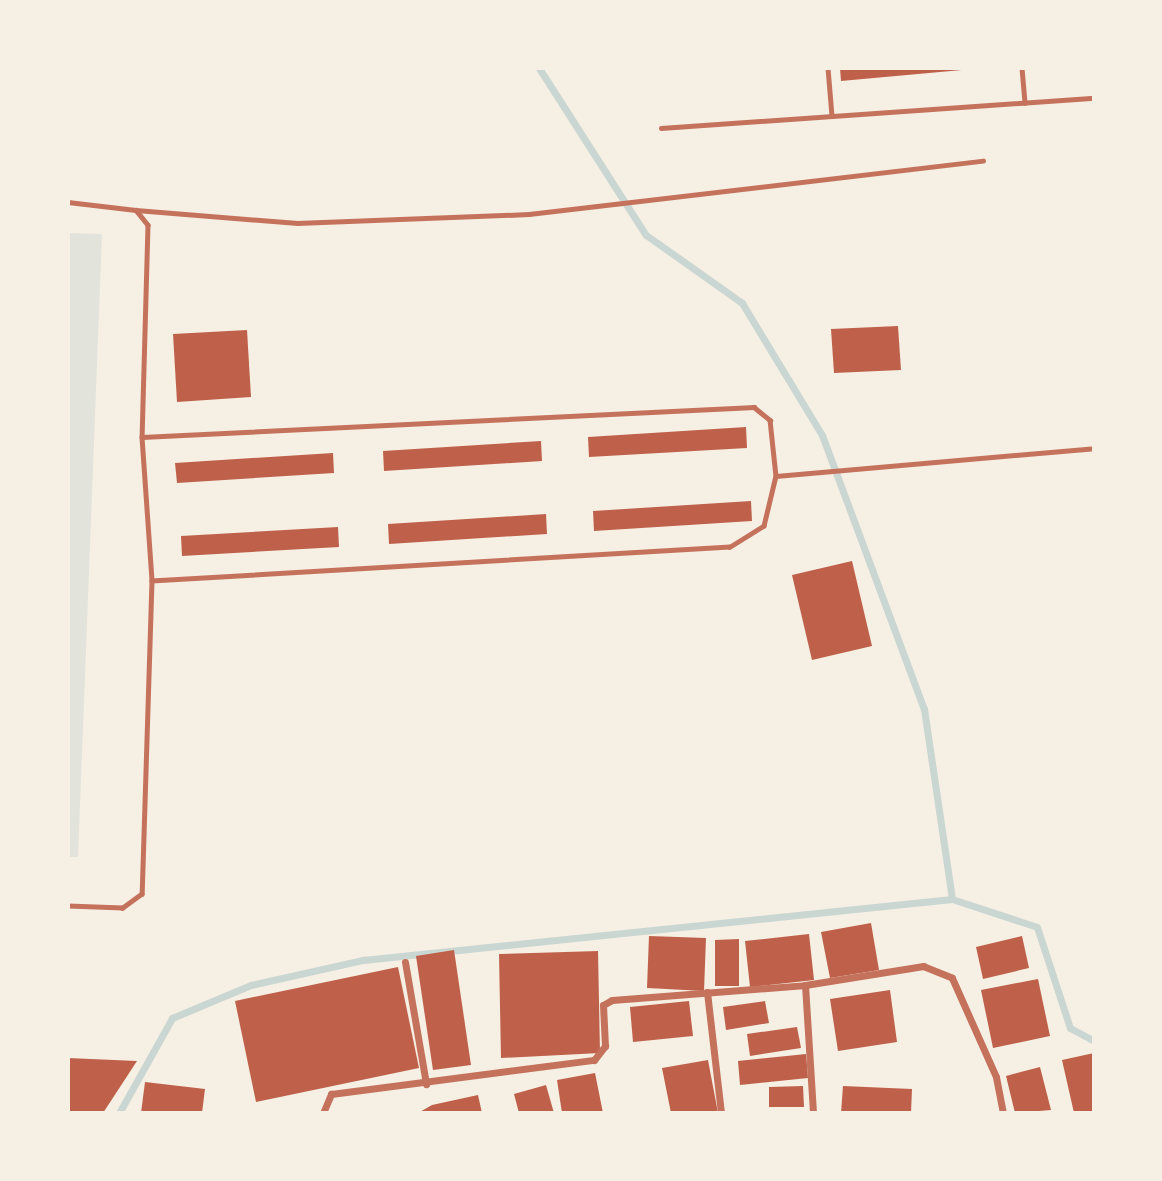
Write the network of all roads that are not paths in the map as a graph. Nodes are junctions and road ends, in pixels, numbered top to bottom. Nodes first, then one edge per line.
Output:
1 (828, 68) edge
2 (1022, 68) edge
3 (1094, 98) edge
4 (1025, 103) junction
5 (832, 116) junction
6 (661, 128) dead end
7 (983, 161) dead end
8 (68, 202) edge
9 (136, 210) junction
10 (142, 437) junction
11 (1094, 447) edge
12 (776, 476) junction
13 (152, 581) junction
14 (68, 906) edge
15 (405, 962) dead end
16 (805, 985) junction
17 (707, 992) junction
18 (426, 1084) junction
19 (323, 1113) edge
20 (721, 1113) edge
21 (813, 1113) edge
22 (1003, 1113) edge

1 - 5 lane
2 - 4 lane
3 - 4 lane
4 - 5 lane
5 - 6 lane
7 - 9 lane
8 - 9 lane
9 - 10 lane
10 - 12 lane
10 - 13 lane
11 - 12 lane
12 - 13 lane
13 - 14 lane
15 - 18 street
16 - 17 street
16 - 21 street
16 - 22 street
17 - 18 street
17 - 20 street
18 - 19 street

